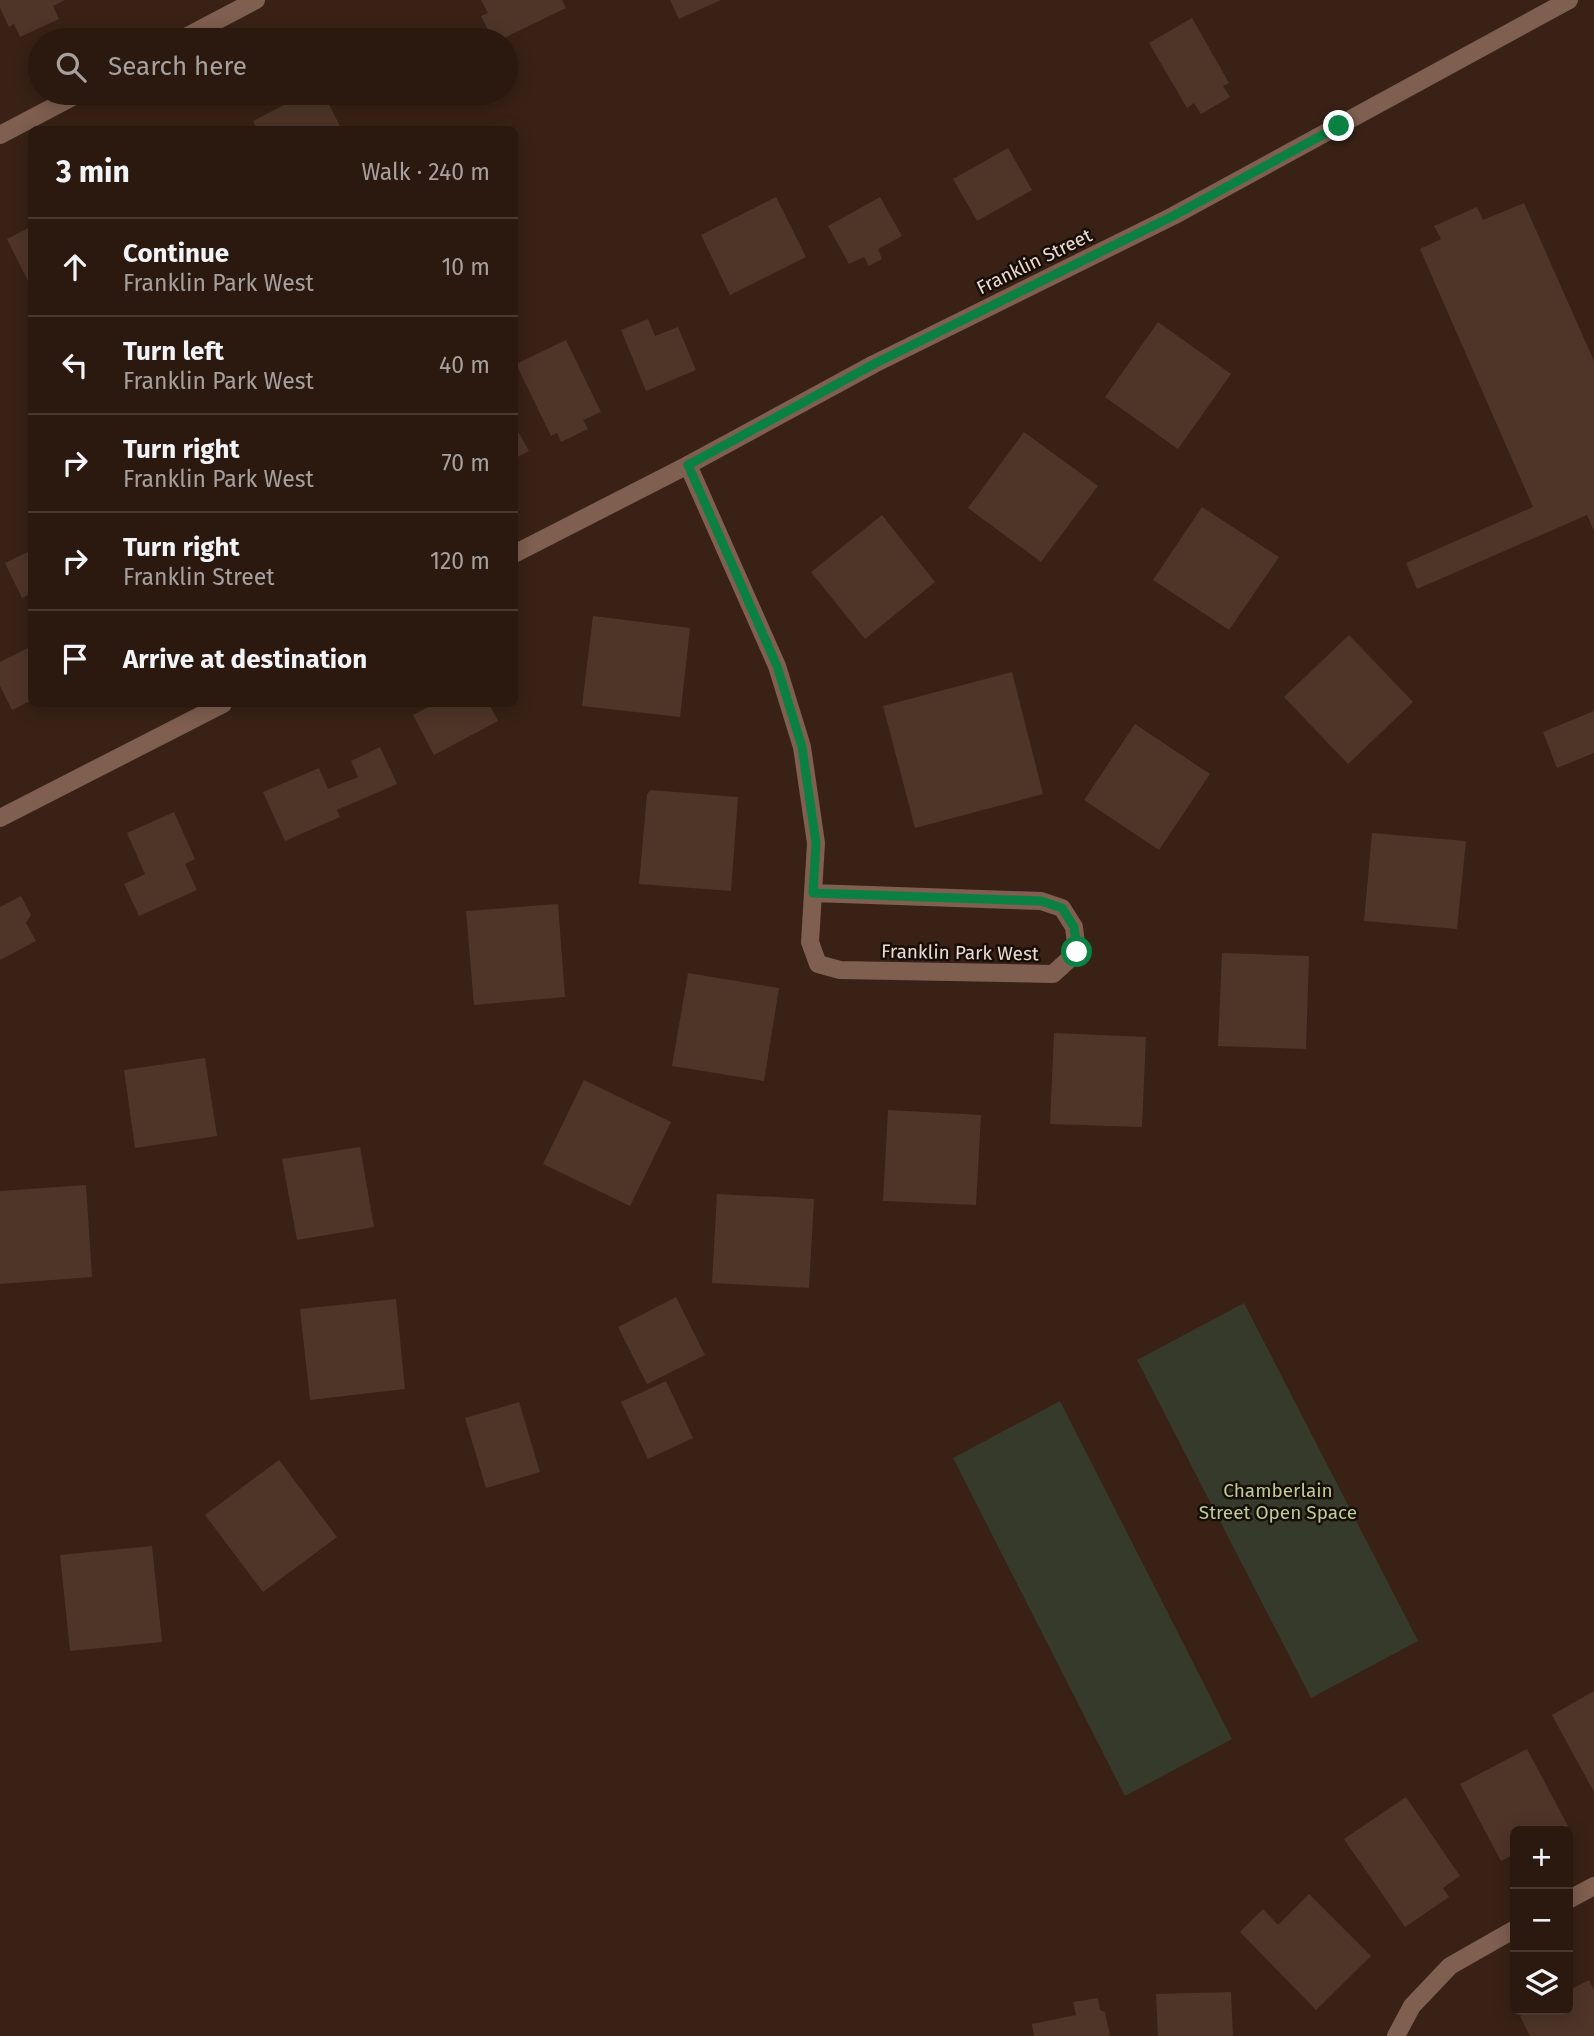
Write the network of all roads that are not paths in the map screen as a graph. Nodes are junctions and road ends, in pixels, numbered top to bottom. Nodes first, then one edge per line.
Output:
1 (256, 0) edge
2 (1569, 0) edge
3 (203, 28) edge
4 (57, 105) edge
5 (0, 135) edge
6 (688, 465) junction
7 (518, 552) edge
8 (217, 707) edge
9 (0, 818) edge
10 (813, 893) junction
11 (1594, 1886) edge
12 (1573, 1897) edge
13 (1510, 1932) edge
14 (1396, 2036) edge

1 - 3 street
2 - 6 street, Franklin Street
4 - 5 street
6 - 7 street, Franklin Street
6 - 10 street, Franklin Park West
8 - 9 street
10 - 10 street, Franklin Park West
11 - 12 street
13 - 14 street

